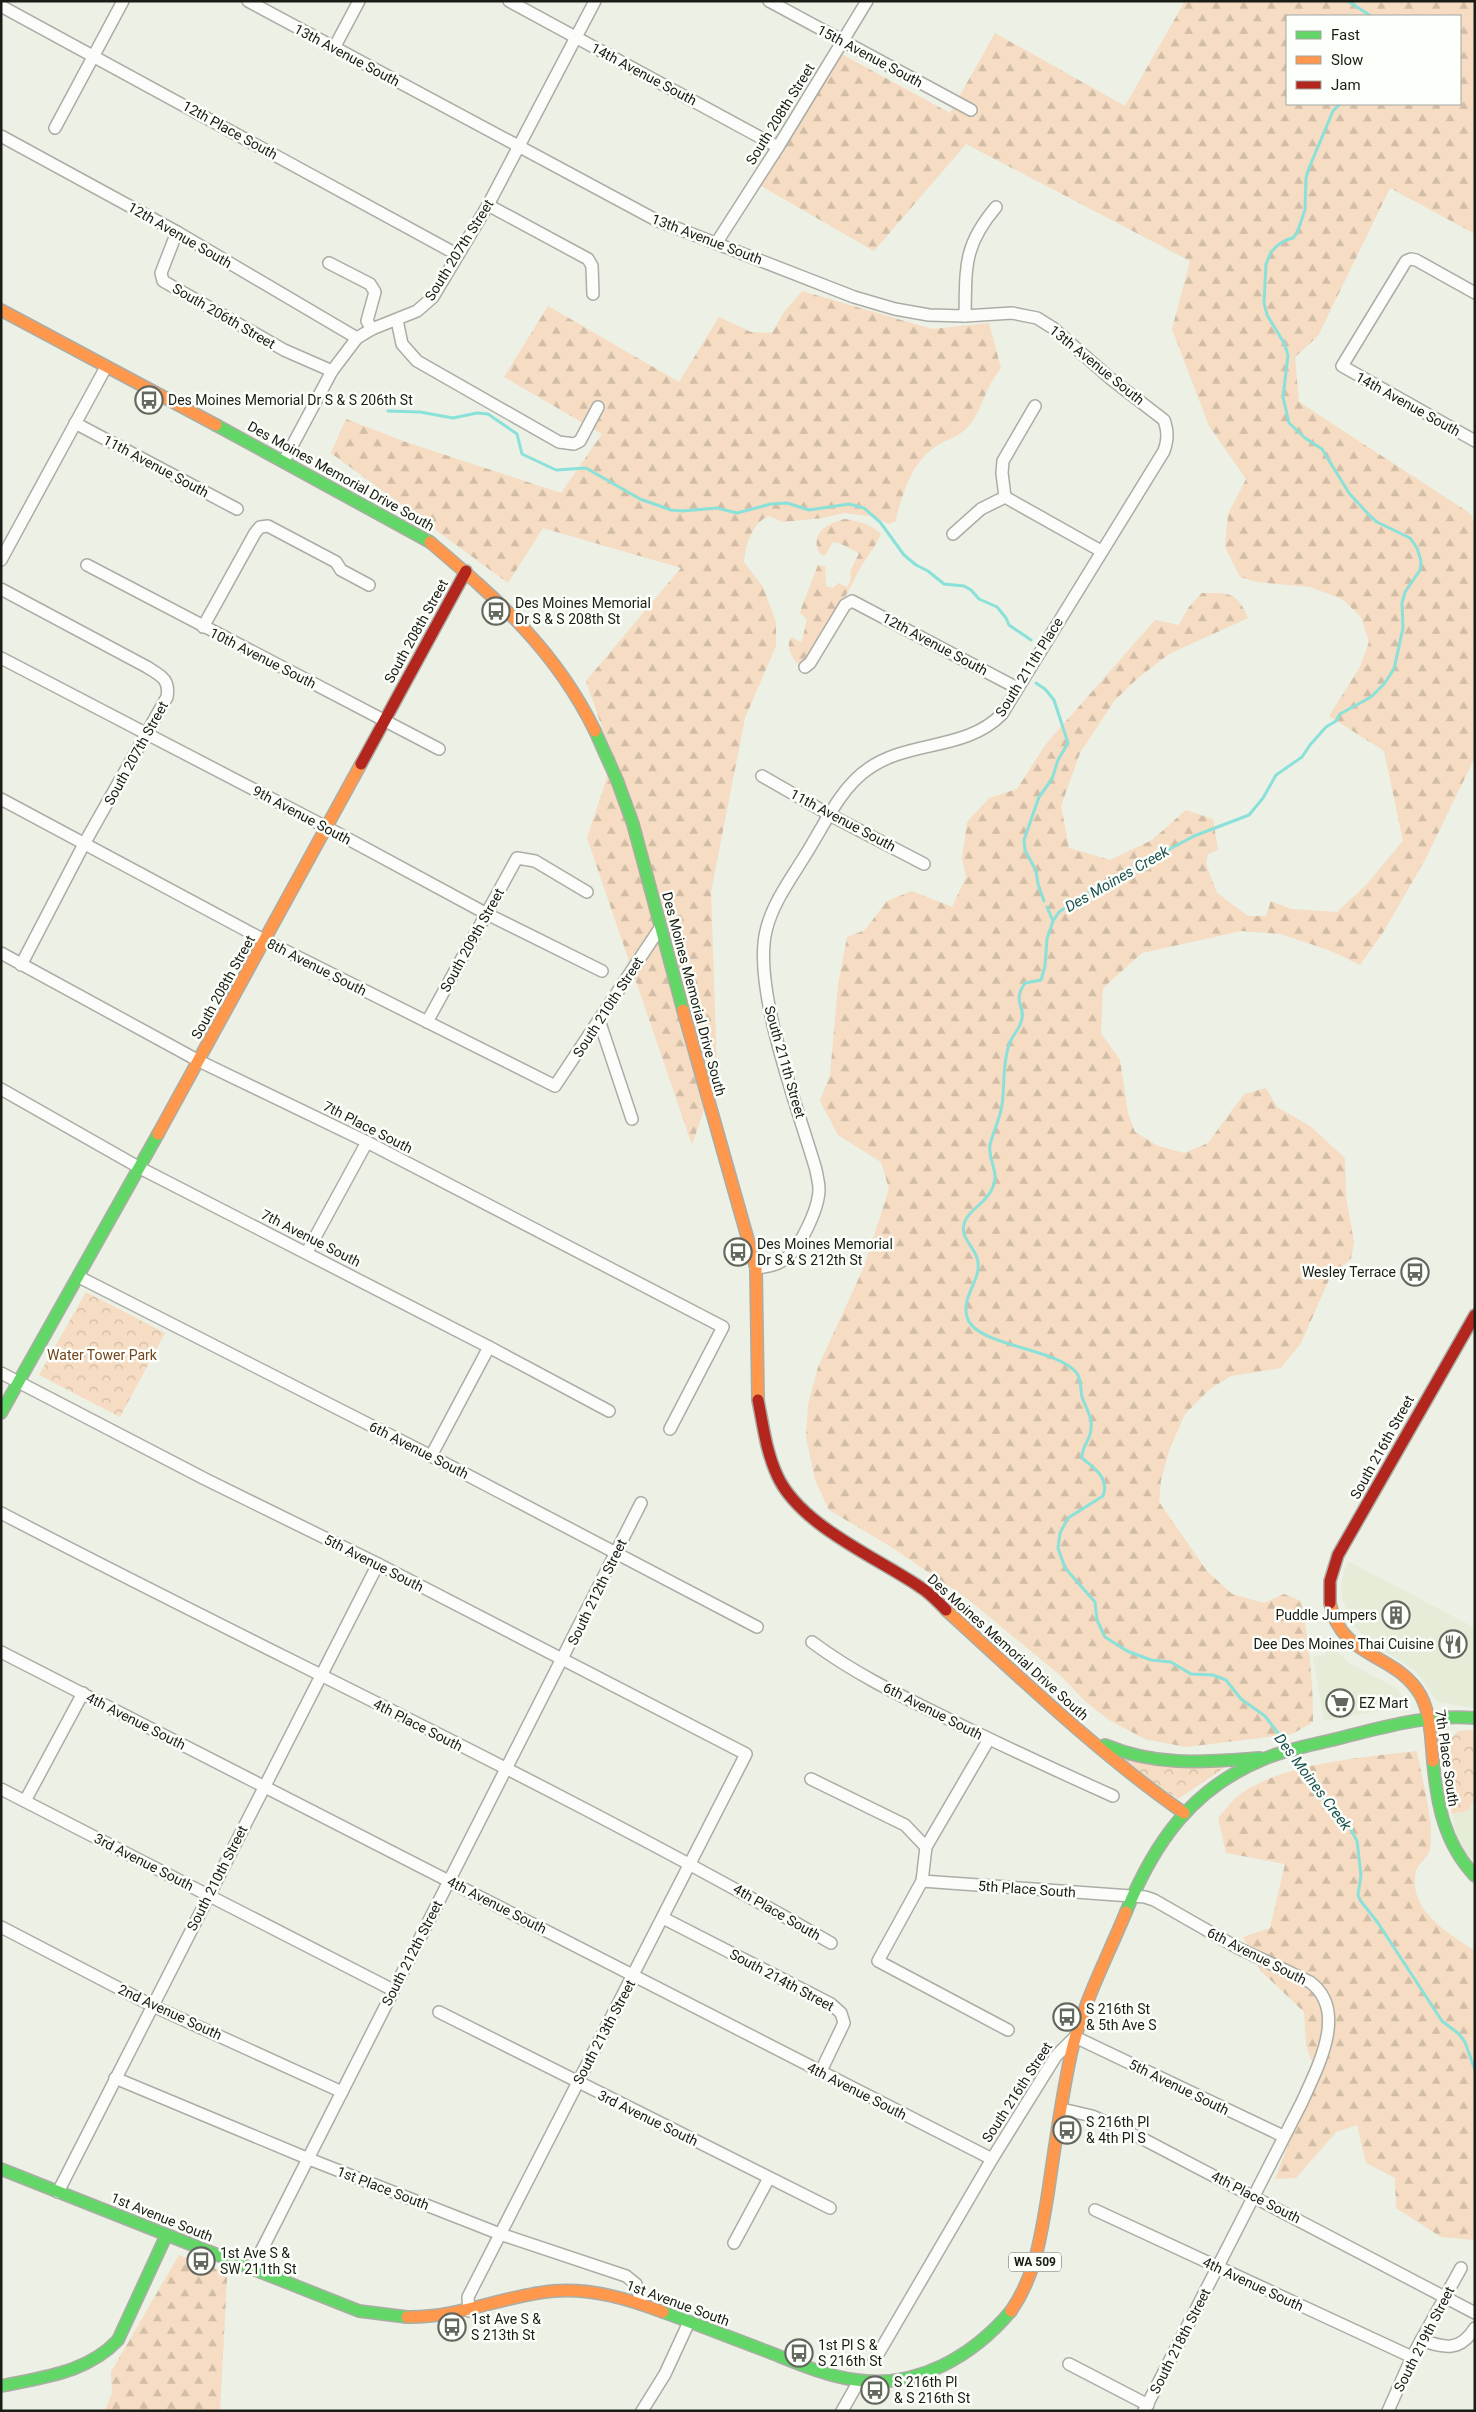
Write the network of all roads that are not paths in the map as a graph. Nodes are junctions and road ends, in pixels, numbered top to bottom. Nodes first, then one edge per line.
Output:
1 (123, 1) edge
2 (248, 1) edge
3 (359, 1) edge
4 (510, 1) edge
5 (595, 1) edge
6 (769, 1) edge
7 (867, 1) edge
8 (1, 6) edge
9 (576, 38) junction
10 (842, 41) junction
11 (334, 48) junction
12 (93, 56) junction
13 (971, 110) dead end
14 (55, 128) dead end
15 (1, 136) edge
16 (519, 147) junction
17 (778, 147) junction
18 (488, 204) junction
19 (996, 207) dead end
20 (176, 232) junction
21 (717, 242) junction
22 (458, 255) junction
23 (329, 263) dead end
24 (1475, 293) edge
25 (593, 294) dead end
26 (1, 310) edge
27 (965, 316) junction
28 (397, 320) junction
29 (372, 329) junction
30 (356, 338) junction
31 (106, 367) junction
32 (332, 371) junction
33 (1035, 406) dead end
34 (598, 407) dead end
35 (75, 423) junction
36 (1168, 429) joint
37 (1475, 441) edge
38 (284, 461) junction
39 (1005, 497) junction
40 (237, 509) dead end
41 (953, 534) dead end
42 (1101, 551) junction
43 (1, 560) edge
44 (87, 565) dead end
45 (466, 571) junction
46 (369, 585) dead end
47 (1, 590) edge
48 (203, 627) junction
49 (1, 658) edge
50 (805, 667) dead end
51 (1017, 688) junction
52 (384, 720) junction
53 (147, 735) junction
54 (439, 750) dead end
55 (762, 776) dead end
56 (1, 799) edge
57 (830, 815) junction
58 (326, 827) junction
59 (84, 844) junction
60 (924, 864) dead end
61 (587, 892) dead end
62 (487, 914) junction
63 (660, 928) junction
64 (766, 932) joint
65 (266, 941) junction
66 (1, 954) edge
67 (21, 965) junction
68 (602, 972) dead end
69 (600, 1020) junction
70 (427, 1022) junction
71 (200, 1061) junction
72 (555, 1086) joint
73 (1, 1089) edge
74 (632, 1119) dead end
75 (366, 1142) junction
76 (140, 1168) junction
77 (307, 1252) junction
78 (756, 1268) junction
79 (79, 1277) junction
80 (1475, 1315) edge
81 (489, 1346) junction
82 (1, 1373) edge
83 (18, 1383) junction
84 (609, 1411) dead end
85 (1, 1414) edge
86 (670, 1429) dead end
87 (431, 1456) junction
88 (641, 1503) dead end
89 (1, 1513) edge
90 (616, 1552) junction
91 (378, 1564) junction
92 (1329, 1599) joint
93 (757, 1627) dead end
94 (812, 1642) dead end
95 (1, 1652) edge
96 (562, 1661) junction
97 (321, 1676) junction
98 (82, 1693) junction
99 (1428, 1718) junction
100 (1475, 1718) edge
101 (1075, 1727) junction
102 (989, 1739) junction
103 (746, 1754) joint
104 (1265, 1758) junction
105 (506, 1770) junction
106 (812, 1779) dead end
107 (264, 1786) junction
108 (1, 1789) edge
109 (1112, 1796) dead end
110 (25, 1801) junction
111 (1184, 1813) junction
112 (926, 1847) junction
113 (692, 1864) junction
114 (1475, 1876) edge
115 (449, 1880) junction
116 (922, 1881) junction
117 (208, 1895) junction
118 (1132, 1896) junction
119 (663, 1918) junction
120 (1, 1927) edge
121 (831, 1943) dead end
122 (633, 1975) junction
123 (393, 1990) junction
124 (153, 2006) junction
125 (439, 2012) dead end
126 (1008, 2030) dead end
127 (1076, 2037) junction
128 (820, 2072) junction
129 (115, 2078) junction
130 (577, 2083) junction
131 (342, 2092) junction
132 (1062, 2109) junction
133 (1283, 2136) junction
134 (309, 2159) junction
135 (992, 2159) junction
136 (1, 2169) edge
137 (769, 2178) junction
138 (58, 2192) junction
139 (1253, 2196) junction
140 (830, 2208) dead end
141 (1095, 2210) dead end
142 (500, 2234) junction
143 (166, 2236) junction
144 (734, 2243) dead end
145 (1217, 2268) junction
146 (1461, 2268) dead end
147 (252, 2269) junction
148 (1446, 2296) junction
149 (642, 2302) junction
150 (469, 2310) junction
151 (1475, 2313) edge
152 (689, 2322) junction
153 (1475, 2328) edge
154 (1422, 2340) junction
155 (1412, 2357) junction
156 (874, 2361) dead end
157 (1069, 2364) dead end
158 (859, 2381) junction
159 (1, 2386) edge
160 (1146, 2408) edge
161 (642, 2411) edge
162 (842, 2411) edge
163 (1388, 2411) edge

1 - 12 street
2 - 11 street, 13th Avenue South
3 - 11 street
4 - 9 street, 14th Avenue South
5 - 9 street, South 207th Street
6 - 10 street, 15th Avenue South
7 - 10 street, South 208th Street
8 - 12 street, 12th Place South
9 - 16 street, South 207th Street
9 - 17 street, 14th Avenue South
10 - 13 street, 15th Avenue South
10 - 17 street, South 208th Street
11 - 16 street, 13th Avenue South
12 - 14 street
12 - 22 street, 12th Place South
15 - 20 street, 12th Avenue South
16 - 18 street, South 207th Street
16 - 21 street, 13th Avenue South
17 - 21 street, South 208th Street
18 - 22 street, South 207th Street
18 - 25 street
19 - 27 street
20 - 30 street, 12th Avenue South
20 - 32 street, South 206th Street
21 - 27 street, 13th Avenue South
22 - 28 street, South 207th Street
23 - 29 street
24 - 37 street, 14th Avenue South
26 - 31 main road, Des Moines Memorial Drive South
27 - 36 street, 13th Avenue South
28 - 29 street, South 207th Street
28 - 34 street
29 - 30 street, South 207th Street
30 - 32 street, South 207th Street
31 - 35 street
31 - 38 main road, Des Moines Memorial Drive South
32 - 38 street, South 207th Street
33 - 39 street
35 - 40 street, 11th Avenue South
35 - 43 street
36 - 42 street, South 211th Place
38 - 45 main road, Des Moines Memorial Drive South
39 - 41 street
39 - 42 street
42 - 51 street, South 211th Place
44 - 48 street, 10th Avenue South
45 - 52 main road, South 208th Street
45 - 63 main road, Des Moines Memorial Drive South
46 - 48 street
47 - 53 street, South 207th Street
48 - 52 street, 10th Avenue South
49 - 53 street, 9th Avenue South
50 - 51 street, 12th Avenue South
51 - 57 street, South 211th Place
52 - 54 street, 10th Avenue South
52 - 58 main road, South 208th Street
53 - 58 street, 9th Avenue South
53 - 59 street, South 207th Street
55 - 57 street, 11th Avenue South
56 - 59 street, 8th Avenue South
57 - 60 street, 11th Avenue South
57 - 64 street, South 211th Place
58 - 62 street, 9th Avenue South
58 - 65 main road, South 208th Street
59 - 65 street, 8th Avenue South
59 - 67 street, South 207th Street
61 - 62 street, South 209th Street
62 - 68 street, 9th Avenue South
62 - 70 street, South 209th Street
63 - 69 street, South 210th Street
63 - 78 main road, Des Moines Memorial Drive South
64 - 78 street, South 211th Street
65 - 70 street, 8th Avenue South
65 - 71 main road, South 208th Street
66 - 67 street, 7th Place South
67 - 71 street, 7th Place South
69 - 72 street, South 210th Street
69 - 74 street
70 - 72 street, 8th Avenue South
71 - 75 street, 7th Place South
71 - 76 main road, South 208th Street
73 - 76 street, 7th Avenue South
75 - 77 street
75 - 86 street, 7th Place South
76 - 77 street, 7th Avenue South
76 - 79 main road, South 208th Street
77 - 81 street, 7th Avenue South
78 - 101 main road, Des Moines Memorial Drive South
79 - 83 main road, South 208th Street
79 - 87 street, 6th Avenue South
80 - 92 main road, South 216th Street
81 - 84 street, 7th Avenue South
81 - 87 street
82 - 83 street, 5th Avenue South
83 - 85 main road, South 208th Street
83 - 91 street, 5th Avenue South
87 - 90 street, 6th Avenue South
88 - 90 street, South 212th Street
89 - 97 street, 4th Place South
90 - 93 street, 6th Avenue South
90 - 96 street, South 212th Street
91 - 96 street, 5th Avenue South
91 - 97 street, South 210th Street
92 - 99 main road, 7th Place South
94 - 102 street, 6th Avenue South
95 - 98 street, 4th Avenue South
96 - 103 street, 5th Avenue South
96 - 105 street, South 212th Street
97 - 105 street, 4th Place South
97 - 107 street, South 210th Street
98 - 107 street, 4th Avenue South
98 - 110 street
99 - 100 main road, WA 509
99 - 104 main road, WA 509
99 - 114 main road, 7th Place South
101 - 104 main road
101 - 111 main road, Des Moines Memorial Drive South
102 - 109 street, 6th Avenue South
102 - 112 street
103 - 113 street, South 213th Street
104 - 111 main road, South 216th Street / WA 509
105 - 113 street, 4th Place South
105 - 115 street, South 212th Street
106 - 112 street
107 - 115 street, 4th Avenue South
107 - 117 street, South 210th Street
108 - 110 street, 3rd Avenue South
110 - 117 street, 3rd Avenue South
111 - 118 main road, South 216th Street / WA 509
112 - 116 street
113 - 119 street, South 213th Street
113 - 121 street, 4th Place South
115 - 122 street, 4th Avenue South
115 - 123 street, South 212th Street
116 - 118 street, 5th Place South
116 - 126 street
117 - 123 street, 3rd Avenue South
117 - 124 street, South 210th Street
118 - 127 main road, South 216th Street / WA 509
118 - 133 street, 6th Avenue South
119 - 122 street, South 213th Street
119 - 128 street, South 214th Street
120 - 124 street, 2nd Avenue South
122 - 128 street, 4th Avenue South
122 - 130 street, South 213th Street
123 - 131 street, South 212th Street
124 - 129 street, South 210th Street
124 - 131 street, 2nd Avenue South
125 - 130 street, 3rd Avenue South
127 - 132 main road, WA 509
127 - 133 street, 5th Avenue South
127 - 135 street, South 216th Street
128 - 135 street, 4th Avenue South
129 - 134 street, 1st Place South
129 - 138 street, South 210th Street
130 - 137 street, 3rd Avenue South
130 - 142 street, South 213th Street
131 - 134 street, South 212th Street
132 - 139 street, 4th Place South
132 - 158 main road, WA 509
133 - 139 street, South 218th Street
134 - 142 street, 1st Place South
134 - 147 street, South 212th Street
135 - 156 street, South 216th Street
136 - 138 main road, 1st Avenue South / WA 509
137 - 140 street, 3rd Avenue South
137 - 144 street
138 - 143 main road, 1st Avenue South / WA 509
139 - 145 street, South 218th Street
139 - 148 street, 4th Place South
141 - 145 street, 4th Avenue South
142 - 149 street, 1st Place South
142 - 150 street, South 213th Street
143 - 147 main road, 1st Avenue South / WA 509
143 - 159 main road
145 - 155 street, 4th Avenue South
145 - 160 street, South 218th Street
146 - 148 street, South 219th Street
147 - 150 main road, 1st Avenue South / WA 509
148 - 151 street, 4th Place South
148 - 154 street, South 219th Street
149 - 150 main road, 1st Avenue South / WA 509
149 - 152 main road, 1st Avenue South / WA 509
152 - 158 main road, 1st Avenue South / WA 509
152 - 161 street
153 - 154 street
154 - 155 street, South 219th Street
155 - 163 street, South 219th Street
157 - 160 street
158 - 162 street

